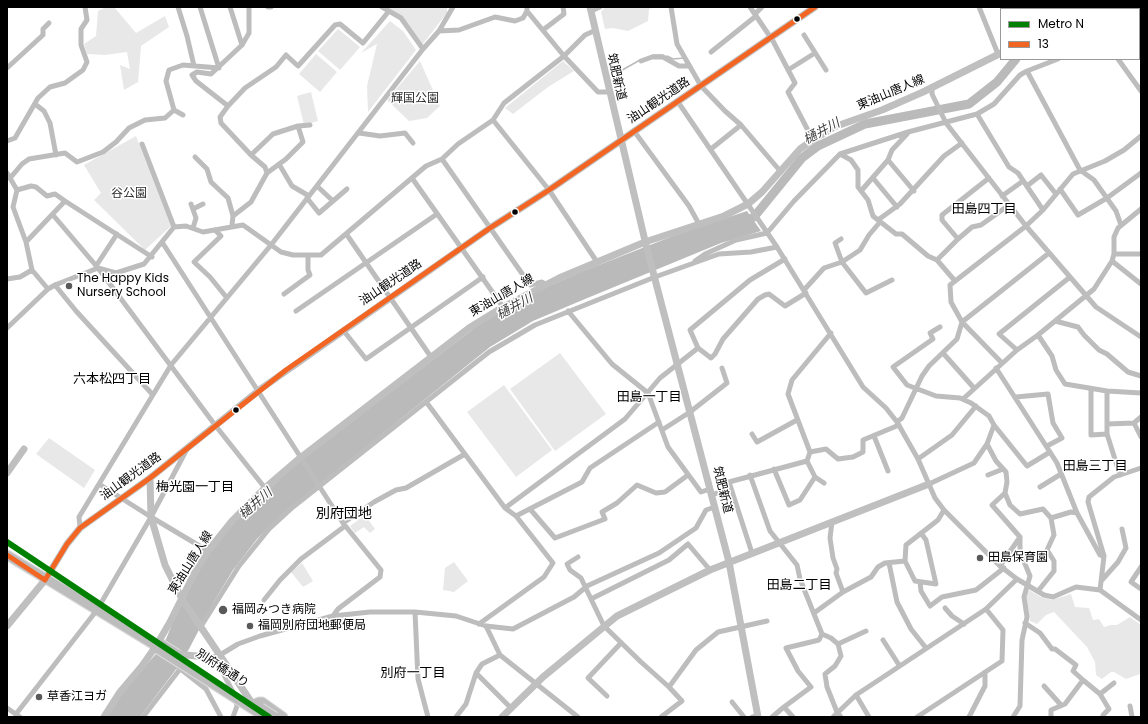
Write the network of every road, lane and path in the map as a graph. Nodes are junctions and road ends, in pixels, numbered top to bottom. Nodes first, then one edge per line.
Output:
1 (85, 7) edge
2 (178, 7) edge
3 (200, 7) edge
4 (230, 7) edge
5 (250, 7) edge
6 (382, 7) edge
7 (453, 7) edge
8 (563, 7) edge
9 (600, 7) edge
10 (671, 7) edge
11 (750, 7) edge
12 (762, 7) edge
13 (815, 7) edge
14 (979, 7) edge
15 (527, 9) edge
16 (590, 9) edge
17 (389, 11) junction
18 (756, 15) junction
19 (49, 23) dead end
20 (543, 30) junction
21 (439, 31) junction
22 (594, 31) junction
23 (804, 35) dead end
24 (770, 38) junction
25 (242, 45) junction
26 (423, 49) junction
27 (711, 52) dead end
28 (815, 53) junction
29 (999, 54) edge
30 (564, 56) junction
31 (1055, 60) edge
32 (1119, 60) edge
33 (641, 61) dead end
34 (194, 66) junction
35 (689, 66) junction
36 (7, 68) edge
37 (219, 68) junction
38 (788, 70) junction
39 (826, 70) dead end
40 (1027, 71) junction
41 (701, 86) junction
42 (932, 90) junction
43 (1141, 91) edge
44 (608, 92) junction
45 (678, 102) junction
46 (35, 104) junction
47 (228, 106) junction
48 (174, 110) junction
49 (977, 114) junction
50 (183, 115) dead end
51 (493, 120) junction
52 (945, 120) junction
53 (310, 125) dead end
54 (741, 125) junction
55 (298, 126) junction
56 (634, 131) junction
57 (360, 132) junction
58 (908, 132) junction
59 (1141, 136) edge
60 (620, 140) junction
61 (813, 140) junction
62 (7, 142) edge
63 (414, 143) dead end
64 (962, 143) junction
65 (142, 144) dead end
66 (711, 149) junction
67 (840, 154) junction
68 (56, 155) junction
69 (251, 155) junction
70 (195, 157) dead end
71 (442, 159) junction
72 (888, 160) junction
73 (279, 164) junction
74 (1080, 170) junction
75 (781, 172) junction
76 (267, 173) junction
77 (1141, 173) edge
78 (9, 175) edge
79 (412, 178) junction
80 (873, 178) junction
81 (989, 178) junction
82 (1025, 183) junction
83 (317, 186) junction
84 (347, 189) dead end
85 (1060, 189) junction
86 (17, 190) junction
87 (549, 190) junction
88 (914, 190) junction
89 (861, 191) junction
90 (1056, 194) junction
91 (1002, 196) junction
92 (308, 197) junction
93 (1107, 198) junction
94 (65, 201) junction
95 (334, 201) junction
96 (203, 204) dead end
97 (1009, 205) junction
98 (750, 206) junction
99 (897, 206) junction
100 (1141, 209) edge
101 (1043, 210) junction
102 (437, 214) junction
103 (53, 215) junction
104 (233, 216) junction
105 (879, 221) junction
106 (698, 224) junction
107 (232, 225) junction
108 (1121, 225) junction
109 (1026, 226) junction
110 (174, 227) junction
111 (193, 228) junction
112 (490, 228) junction
113 (215, 230) junction
114 (766, 232) junction
115 (117, 234) junction
116 (347, 234) junction
117 (841, 239) dead end
118 (958, 239) junction
119 (26, 242) junction
120 (162, 242) junction
121 (645, 243) junction
122 (271, 245) junction
123 (777, 247) junction
124 (462, 248) junction
125 (1049, 253) junction
126 (1114, 254) junction
127 (1141, 254) edge
128 (308, 256) junction
129 (152, 257) junction
130 (785, 260) junction
131 (937, 260) junction
132 (597, 262) junction
133 (842, 262) junction
134 (1112, 262) junction
135 (365, 263) junction
136 (690, 265) junction
137 (97, 267) junction
138 (32, 270) junction
139 (654, 274) junction
140 (483, 277) junction
141 (1070, 277) junction
142 (7, 279) edge
143 (892, 280) dead end
144 (955, 281) junction
145 (545, 284) junction
146 (1141, 284) edge
147 (55, 285) junction
148 (48, 289) junction
149 (805, 291) junction
150 (284, 294) dead end
151 (1086, 294) junction
152 (227, 298) junction
153 (390, 298) junction
154 (502, 307) junction
155 (296, 311) dead end
156 (568, 311) junction
157 (210, 318) junction
158 (1055, 321) junction
159 (962, 322) junction
160 (410, 327) junction
161 (940, 327) dead end
162 (7, 328) edge
163 (343, 330) junction
164 (831, 333) junction
165 (1038, 335) junction
166 (1141, 337) edge
167 (698, 348) junction
168 (1017, 350) junction
169 (942, 353) junction
170 (431, 357) junction
171 (1002, 362) junction
172 (677, 363) junction
173 (171, 365) junction
174 (722, 368) dead end
175 (996, 368) junction
176 (1141, 376) edge
177 (974, 388) junction
178 (917, 389) junction
179 (1091, 389) junction
180 (258, 391) junction
181 (1107, 391) junction
182 (648, 393) junction
183 (1141, 393) edge
184 (153, 395) junction
185 (1016, 397) junction
186 (963, 399) junction
187 (427, 402) junction
188 (976, 406) junction
189 (690, 412) junction
190 (1141, 417) edge
191 (797, 420) junction
192 (659, 422) junction
193 (1134, 423) junction
194 (898, 424) junction
195 (1107, 424) junction
196 (215, 425) junction
197 (994, 425) junction
198 (662, 430) junction
199 (752, 434) dead end
200 (1107, 434) junction
201 (874, 436) junction
202 (1141, 437) edge
203 (987, 444) junction
204 (1047, 446) junction
205 (188, 448) junction
206 (24, 449) dead end
207 (810, 452) junction
208 (1050, 452) junction
209 (465, 454) junction
210 (301, 459) junction
211 (918, 459) junction
212 (807, 461) junction
213 (1141, 468) edge
214 (774, 469) junction
215 (1003, 469) junction
216 (888, 471) dead end
217 (7, 473) edge
218 (688, 474) junction
219 (1062, 474) junction
220 (750, 475) junction
221 (988, 475) dead end
222 (1120, 475) junction
223 (815, 477) junction
224 (150, 478) junction
225 (729, 482) junction
226 (824, 483) dead end
227 (99, 484) junction
228 (929, 484) junction
229 (319, 487) junction
230 (1040, 487) dead end
231 (265, 488) junction
232 (711, 492) junction
233 (1005, 493) junction
234 (123, 498) junction
235 (715, 507) junction
236 (505, 508) junction
237 (530, 509) junction
238 (944, 510) junction
239 (1077, 513) junction
240 (516, 516) junction
241 (151, 517) junction
242 (1051, 518) junction
243 (832, 522) junction
244 (344, 524) junction
245 (80, 528) junction
246 (1122, 529) dead end
247 (921, 533) junction
248 (1020, 537) junction
249 (780, 542) junction
250 (208, 551) junction
251 (752, 553) junction
252 (7, 555) edge
253 (1104, 556) junction
254 (578, 557) dead end
255 (728, 562) junction
256 (905, 562) junction
257 (889, 563) junction
258 (1002, 567) junction
259 (1141, 567) edge
260 (710, 570) junction
261 (45, 580) junction
262 (1102, 580) junction
263 (1022, 581) junction
264 (920, 582) junction
265 (585, 588) junction
266 (1141, 589) edge
267 (1100, 590) junction
268 (1038, 591) junction
269 (843, 592) junction
270 (181, 598) junction
271 (592, 599) junction
272 (264, 600) dead end
273 (945, 608) dead end
274 (986, 609) junction
275 (97, 610) junction
276 (415, 612) junction
277 (814, 613) junction
278 (333, 616) junction
279 (1141, 620) edge
280 (767, 621) dead end
281 (1025, 622) junction
282 (479, 624) junction
283 (964, 624) junction
284 (7, 626) edge
285 (486, 626) junction
286 (604, 626) junction
287 (200, 627) junction
288 (740, 627) junction
289 (866, 631) dead end
290 (822, 634) junction
291 (882, 640) dead end
292 (621, 643) junction
293 (838, 644) junction
294 (158, 646) junction
295 (926, 648) junction
296 (220, 655) junction
297 (500, 655) junction
298 (174, 656) junction
299 (201, 658) junction
300 (900, 665) junction
301 (179, 668) junction
302 (985, 672) junction
303 (476, 673) junction
304 (1084, 680) junction
305 (1114, 683) dead end
306 (536, 685) junction
307 (1044, 686) dead end
308 (669, 687) junction
309 (1100, 694) junction
310 (856, 695) junction
311 (607, 696) dead end
312 (732, 702) dead end
313 (253, 705) junction
314 (1061, 705) junction
315 (1130, 706) dead end
316 (784, 707) junction
317 (7, 708) edge
318 (511, 708) junction
319 (839, 715) edge
320 (18, 716) edge
321 (756, 716) edge
322 (104, 717) edge
323 (143, 717) edge
324 (221, 717) edge
325 (233, 717) edge
326 (263, 717) edge
327 (275, 717) edge
328 (283, 717) edge
329 (428, 717) edge
330 (456, 717) edge
331 (502, 717) edge
332 (578, 717) edge
333 (662, 717) edge
334 (744, 717) edge
335 (772, 717) edge
336 (793, 717) edge
337 (833, 717) edge
338 (869, 717) edge
339 (917, 717) edge
340 (969, 717) edge
341 (1013, 717) edge
342 (1051, 717) edge
343 (1103, 717) edge
344 (1132, 717) edge

1 - 46 street
2 - 34 street
3 - 37 street
4 - 25 street
5 - 25 street
6 - 17 street
7 - 21 street
8 - 20 street
9 - 16 street
10 - 35 street
11 - 18 street
12 - 18 street
13 - 24 street, 油山観光道路
14 - 29 street
15 - 20 street
15 - 21 street
16 - 22 street, 筑肥新道
17 - 26 street
17 - 47 street
18 - 24 street
18 - 27 street
19 - 36 street
20 - 30 street
21 - 26 street
22 - 30 street
22 - 44 street, 筑肥新道
23 - 28 street
24 - 38 street
24 - 41 street, 油山観光道路
25 - 37 street
26 - 57 street
28 - 38 street
28 - 39 street
29 - 42 street, 東油山唐人線
30 - 44 street
30 - 51 street
31 - 40 street
32 - 43 street
33 - 35 street
34 - 37 street
34 - 48 street
35 - 41 street
37 - 47 street
38 - 61 street
40 - 49 street
40 - 74 street
41 - 45 street, 油山観光道路
41 - 54 street
42 - 52 street
42 - 61 street, 東油山唐人線
44 - 60 street, 筑肥新道
45 - 56 street, 油山観光道路
45 - 66 street
46 - 62 street
46 - 68 street
47 - 69 street
48 - 50 street
48 - 68 street
49 - 52 street
49 - 82 street
51 - 71 street
51 - 87 street
52 - 58 street
52 - 64 street
53 - 55 street
54 - 66 street
54 - 75 street
55 - 69 street
55 - 73 street
56 - 60 street, 油山観光道路
56 - 106 street
57 - 63 street
57 - 83 street
58 - 67 street
58 - 72 street
59 - 74 street
60 - 87 street, 油山観光道路
60 - 121 street, 筑肥新道
61 - 75 street, 東油山唐人線
64 - 81 street
64 - 88 street
65 - 110 street
66 - 98 street
67 - 89 street
67 - 114 street
68 - 78 street
69 - 76 street
70 - 104 street
71 - 79 street
71 - 112 street
72 - 80 street
72 - 88 street
73 - 76 street
73 - 92 street
74 - 85 street
74 - 93 street
75 - 98 street, 東油山唐人線
76 - 104 street
77 - 93 street
78 - 86 street
79 - 102 street
79 - 116 street
80 - 89 street
80 - 99 street
81 - 91 street
81 - 118 street
82 - 90 street
82 - 91 street
82 - 101 street
83 - 92 street
83 - 95 street
84 - 95 street
85 - 90 street
85 - 93 street
86 - 94 street
86 - 119 street
87 - 112 street, 油山観光道路
87 - 132 street
88 - 99 street
89 - 105 street
90 - 101 street
91 - 97 street
92 - 95 street
92 - 122 street
93 - 108 street
94 - 103 street
94 - 115 street
96 - 111 street
97 - 109 street
97 - 118 street
98 - 106 street, 東油山唐人線
98 - 114 street
99 - 105 street
100 - 108 street
101 - 109 street
102 - 124 street
102 - 135 street
103 - 119 street
103 - 137 street
104 - 107 street
105 - 131 street
105 - 133 street
106 - 121 street, 東油山唐人線
107 - 113 street
107 - 122 street
108 - 126 street
109 - 125 street
109 - 144 street
110 - 111 street
110 - 120 street
111 - 113 street
112 - 124 street, 油山観光道路
112 - 145 street
113 - 152 street
114 - 123 street
114 - 136 street
115 - 129 street
115 - 137 street
116 - 128 street
116 - 135 street
117 - 133 street
118 - 131 street
119 - 138 street
120 - 129 street
120 - 157 street
121 - 132 street, 東油山唐人線
121 - 139 street, 筑肥新道
122 - 128 street
122 - 152 street
123 - 130 street
123 - 136 street
124 - 140 street
124 - 153 street, 油山観光道路
125 - 141 street
125 - 159 street
126 - 127 street
126 - 134 street
128 - 150 street
129 - 137 street
130 - 149 street
130 - 167 street
131 - 144 street
132 - 145 street, 東油山唐人線
133 - 143 street
133 - 149 street
134 - 146 street
134 - 151 street
135 - 153 street
135 - 155 street
136 - 139 street
137 - 147 street
137 - 173 street
138 - 142 street
138 - 148 street
139 - 156 street
139 - 172 street, 筑肥新道
140 - 154 street
140 - 160 street
141 - 151 street
141 - 168 street
144 - 159 street
145 - 154 street, 東油山唐人線
147 - 148 street
147 - 184 street
148 - 162 street
149 - 164 street
149 - 167 street
151 - 158 street
151 - 166 street
152 - 157 street
153 - 160 street
153 - 163 street, 油山観光道路
154 - 170 street, 東油山唐人線
156 - 182 street
156 - 187 street
157 - 173 street
157 - 180 street
158 - 165 street
158 - 176 street
159 - 169 street
159 - 171 street
160 - 163 street
160 - 170 street
161 - 178 street
163 - 180 street, 油山観光道路
164 - 191 street
164 - 194 street
165 - 168 street
165 - 179 street
167 - 172 street
168 - 171 street
169 - 177 street
169 - 178 street
170 - 210 street, 東油山唐人線
171 - 175 street
172 - 182 street
172 - 189 street, 筑肥新道
173 - 184 street
173 - 196 street
174 - 189 street
175 - 177 street
175 - 185 street
177 - 186 street
178 - 186 street
178 - 194 street
179 - 181 street
179 - 200 street
180 - 196 street, 油山観光道路
180 - 210 street
181 - 183 street
181 - 195 street
182 - 192 street
182 - 236 street
184 - 227 street
185 - 204 street
185 - 204 street
186 - 188 street
187 - 209 street
187 - 229 street
188 - 197 street
188 - 211 street
189 - 198 street
189 - 232 street, 筑肥新道
190 - 193 street
191 - 199 street
191 - 207 street
192 - 198 street
192 - 237 street
193 - 195 street
193 - 202 street
194 - 201 street
194 - 211 street
195 - 200 street
196 - 205 street, 油山観光道路
196 - 231 street
197 - 203 street
197 - 208 street
198 - 218 street
200 - 222 street
201 - 207 street
201 - 216 street
203 - 215 street
203 - 228 street
204 - 208 street
205 - 224 street, 油山観光道路
205 - 241 street
206 - 217 street
207 - 212 street
208 - 219 street
209 - 236 street
209 - 244 street
210 - 229 street
210 - 231 street, 東油山唐人線
211 - 228 street
212 - 214 street
212 - 223 street
213 - 222 street
214 - 220 street
214 - 223 street
215 - 221 street
215 - 233 street
218 - 232 street
218 - 237 street
219 - 230 street
219 - 239 street
220 - 225 street
220 - 249 street
222 - 253 street
223 - 226 street
224 - 234 street, 油山観光道路
224 - 241 street
225 - 232 street
225 - 251 street
227 - 234 street
227 - 245 street
228 - 238 street
228 - 243 street
229 - 244 street
229 - 287 street
231 - 250 street, 東油山唐人線
232 - 235 street, 筑肥新道
233 - 242 street
233 - 248 street
234 - 241 street
234 - 245 street, 油山観光道路
235 - 255 street, 筑肥新道
235 - 265 street
236 - 240 street
237 - 240 street
238 - 247 street
238 - 258 street
239 - 242 street
239 - 253 street
240 - 282 street
241 - 250 street
241 - 270 street
241 - 275 street
242 - 268 street
243 - 249 street
243 - 269 street
244 - 272 street
244 - 278 street
245 - 261 street, 油山観光道路
246 - 262 street
247 - 256 street
247 - 264 street
248 - 258 street
248 - 263 street
249 - 251 street
249 - 277 street
250 - 270 street, 東油山唐人線
251 - 255 street
252 - 261 highway, 別府橋通り
253 - 262 street
254 - 265 street
255 - 260 street
255 - 288 street, 筑肥新道
256 - 257 street
256 - 264 street
257 - 269 street
257 - 295 street
258 - 263 street
258 - 264 street
259 - 266 street
260 - 271 street
260 - 286 street
261 - 275 highway, 別府橋通り
261 - 284 street, 油山観光道路
262 - 267 street
263 - 268 street
263 - 274 street
263 - 281 street
265 - 271 street
265 - 285 street
267 - 268 street
267 - 279 street
269 - 277 street
270 - 287 street
270 - 294 street, 東油山唐人線
271 - 286 street
273 - 283 street
274 - 283 street
274 - 302 street
275 - 294 highway, 別府橋通り
275 - 320 street
276 - 278 street
276 - 282 street
276 - 329 street
277 - 290 street
278 - 296 street
280 - 288 street
281 - 304 street
281 - 341 street
282 - 285 street
283 - 295 street
285 - 297 street
286 - 292 street
286 - 306 street
287 - 296 street
288 - 308 street
288 - 321 street, 筑肥新道
289 - 293 street
290 - 293 street
290 - 316 street
291 - 300 street
292 - 308 street
292 - 311 street
293 - 319 street
294 - 298 highway, 別府橋通り
294 - 322 street, 東油山唐人線
295 - 300 street
296 - 299 street
296 - 313 street
297 - 303 street
297 - 306 street
298 - 299 street
298 - 301 street, bridge
298 - 326 highway, 別府橋通り, bridge
298 - 327 highway, 別府橋通り, bridge
299 - 325 street
300 - 310 street
301 - 323 street
301 - 324 street
302 - 339 street
302 - 340 street
303 - 318 street
303 - 330 street
304 - 309 street
304 - 314 street
305 - 309 street
306 - 318 street
306 - 332 street
307 - 314 street
308 - 333 street
309 - 343 street
310 - 319 street
310 - 338 street
312 - 334 street
313 - 326 street
313 - 328 highway
314 - 342 street
315 - 344 street
316 - 335 street
316 - 336 street
317 - 320 street
318 - 331 street
319 - 337 street

